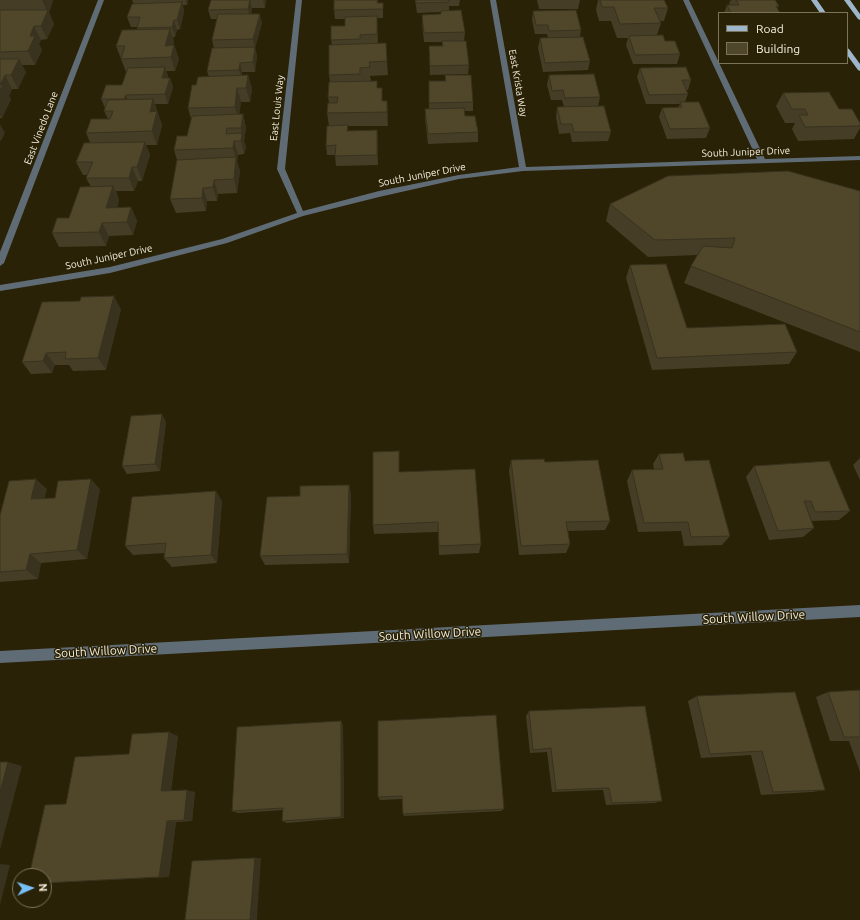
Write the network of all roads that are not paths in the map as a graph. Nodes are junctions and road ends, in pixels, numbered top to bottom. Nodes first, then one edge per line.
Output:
1 (101, 0) edge
2 (299, 0) edge
3 (493, 0) edge
4 (686, 0) edge
5 (814, 0) edge
6 (847, 0) edge
7 (822, 12) edge
8 (860, 18) edge
9 (848, 51) edge
10 (860, 69) edge
11 (860, 158) edge
12 (762, 161) junction
13 (523, 169) junction
14 (302, 214) junction
15 (0, 263) edge
16 (0, 288) edge
17 (860, 611) edge
18 (0, 657) edge

1 - 15 street, East Vinedo Lane
2 - 14 street, East Louis Way
3 - 13 street, East Krista Way
4 - 12 street
5 - 7 main road
6 - 8 main road
9 - 10 main road
11 - 12 street, South Juniper Drive
12 - 13 street, South Juniper Drive
13 - 14 street, South Juniper Drive
14 - 16 street, South Juniper Drive
17 - 18 street, South Willow Drive

